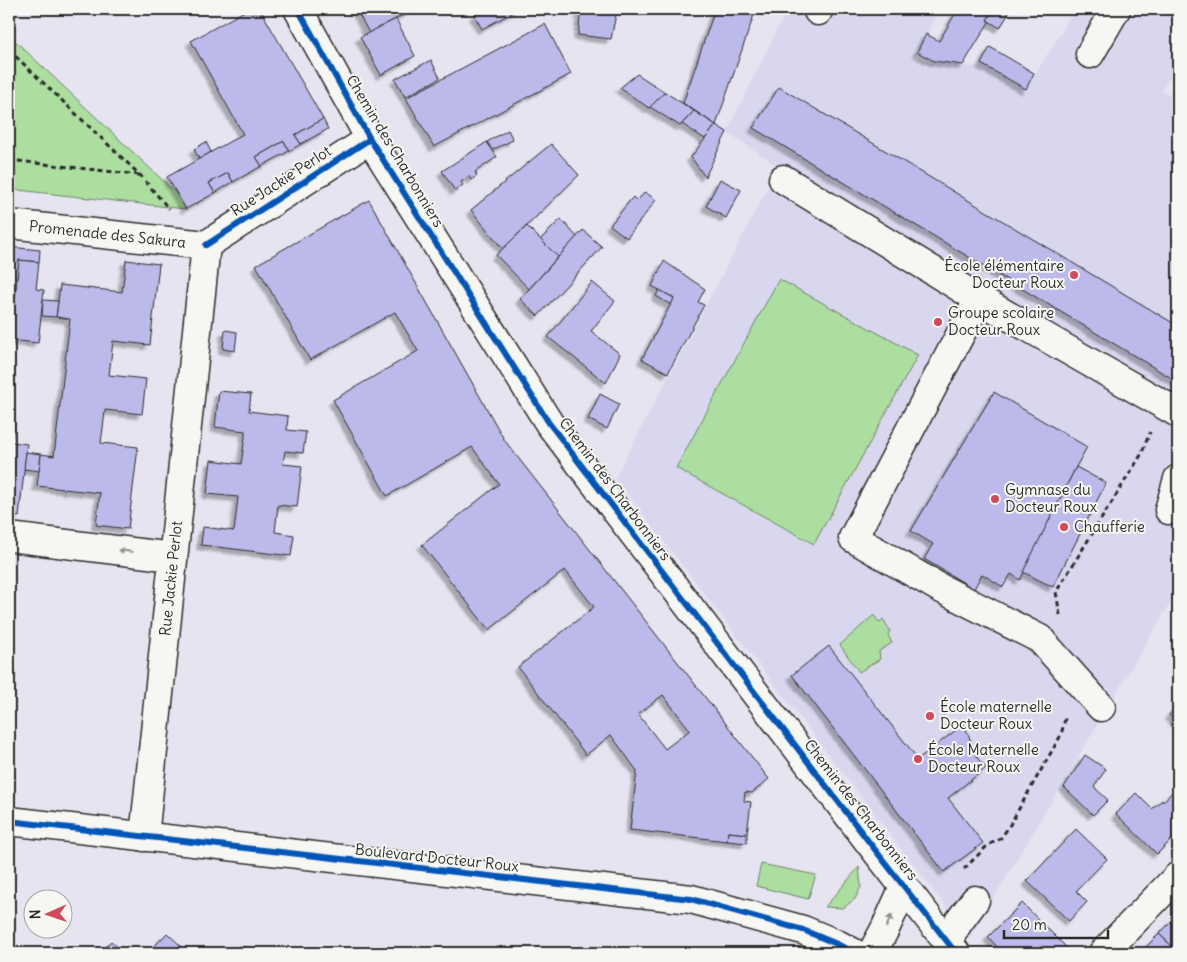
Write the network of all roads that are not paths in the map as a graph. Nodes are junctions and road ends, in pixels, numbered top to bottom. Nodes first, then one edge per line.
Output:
1 (298, 9) edge
2 (1116, 9) edge
3 (1090, 54) dead end
4 (370, 139) junction
5 (783, 179) dead end
6 (9, 224) edge
7 (199, 244) junction
8 (979, 299) junction
9 (1178, 413) edge
10 (1178, 480) edge
11 (1169, 510) dead end
12 (9, 537) edge
13 (173, 557) junction
14 (1101, 707) dead end
15 (9, 821) edge
16 (144, 837) junction
17 (1178, 876) edge
18 (904, 887) junction
19 (975, 900) dead end
20 (952, 947) edge
21 (854, 953) edge
22 (872, 953) edge
23 (1103, 953) edge

1 - 4 street, Chemin des Charbonniers
2 - 3 street
4 - 7 street, Rue Jackie Perlot
4 - 18 street, Chemin des Charbonniers
5 - 8 street
6 - 7 street, Promenade des Sakura
7 - 13 street, Rue Jackie Perlot
8 - 9 street
8 - 14 street
10 - 11 street
13 -> 12 street
13 - 16 street, Rue Jackie Perlot
15 - 16 street, Boulevard Docteur Roux
16 - 21 street, Boulevard Docteur Roux
17 - 23 street
18 - 20 street, Chemin des Charbonniers
22 -> 18 street
19 - 20 street, Chemin des Charbonniers

